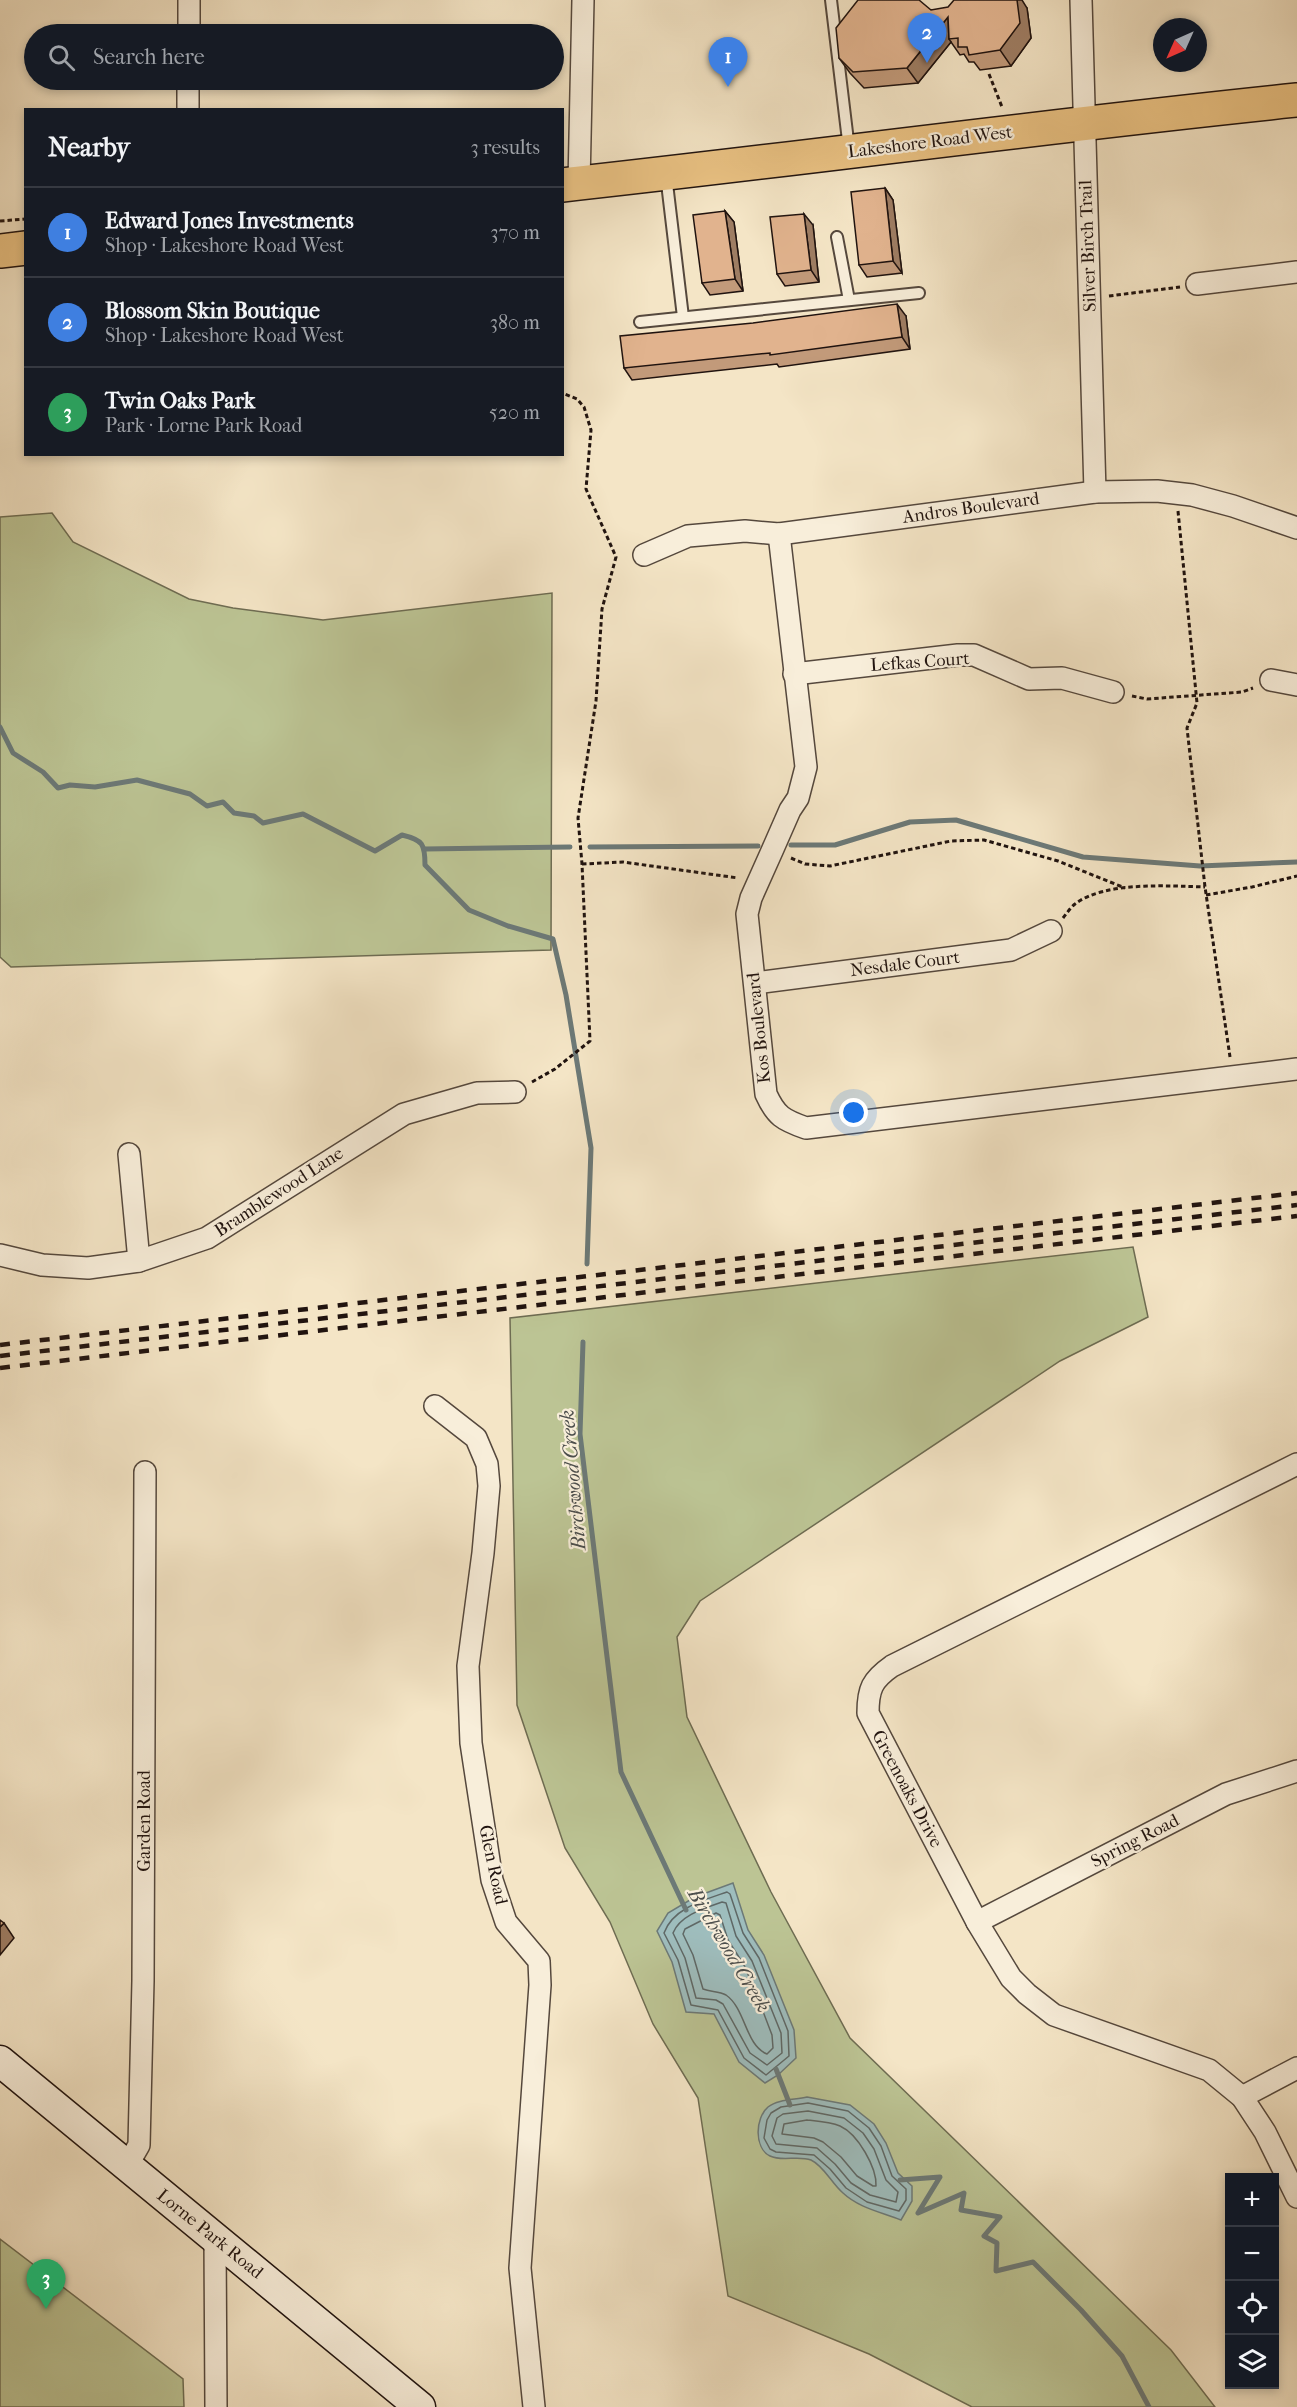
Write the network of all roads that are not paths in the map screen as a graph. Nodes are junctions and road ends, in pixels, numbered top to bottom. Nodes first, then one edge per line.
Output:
1 (189, 0) edge
2 (583, 0) edge
3 (831, 0) edge
4 (1081, 0) edge
5 (189, 24) edge
6 (188, 90) edge
7 (1297, 100) edge
8 (188, 108) edge
9 (1084, 122) junction
10 (849, 152) junction
11 (666, 172) junction
12 (571, 184) edge
13 (837, 237) dead end
14 (24, 248) edge
15 (0, 251) edge
16 (1297, 272) edge
17 (1197, 284) road end
18 (919, 293) dead end
19 (849, 300) junction
20 (683, 316) junction
21 (640, 322) dead end
22 (1095, 492) junction
23 (1297, 528) edge
24 (779, 534) junction
25 (644, 555) dead end
26 (794, 674) junction
27 (1271, 680) road end
28 (1297, 686) edge
29 (1113, 692) road end
30 (1051, 931) road end
31 (755, 983) junction
32 (1297, 1069) edge
33 (515, 1092) road end
34 (129, 1155) dead end
35 (0, 1255) edge
36 (139, 1261) junction
37 (435, 1406) dead end
38 (1297, 1464) edge
39 (146, 1472) dead end
40 (1297, 1771) edge
41 (977, 1922) junction
42 (0, 2061) edge
43 (1297, 2068) edge
44 (1242, 2097) junction
45 (127, 2166) junction
46 (1297, 2197) edge
47 (215, 2239) junction
48 (216, 2407) edge
49 (420, 2407) edge
50 (534, 2407) edge

1 - 5 street
2 - 12 street
3 - 10 lane
4 - 9 street, Silver Birch Trail
6 - 8 street
7 - 9 main road, Lakeshore Road West
9 - 10 main road, Lakeshore Road West
9 - 22 street, Silver Birch Trail
10 - 11 main road, Lakeshore Road West
11 - 12 main road, Lakeshore Road West
11 - 20 lane
13 - 19 lane
14 - 15 main road
16 - 17 street
18 - 19 lane
19 - 20 lane
20 - 21 lane
22 - 23 street, Andros Boulevard
22 - 24 street, Andros Boulevard
24 - 25 street, Andros Boulevard
24 - 26 street, Kos Boulevard
26 - 29 street, Lefkas Court
26 - 31 street, Kos Boulevard
27 - 28 street
30 - 31 street, Nesdale Court
31 - 32 street, Kos Boulevard
33 - 36 street, Bramblewood Lane
34 - 36 street
35 - 36 street, Bramblewood Lane
37 - 50 street, Glen Road
38 - 41 street, Greenoaks Drive
39 - 45 street, Garden Road
40 - 41 street, Spring Road
41 - 44 street, Greenoaks Drive
42 - 45 street, Lorne Park Road
43 - 44 street
44 - 46 street, Greenoaks Drive
45 - 47 street, Lorne Park Road
47 - 48 street
47 - 49 street, Lorne Park Road

